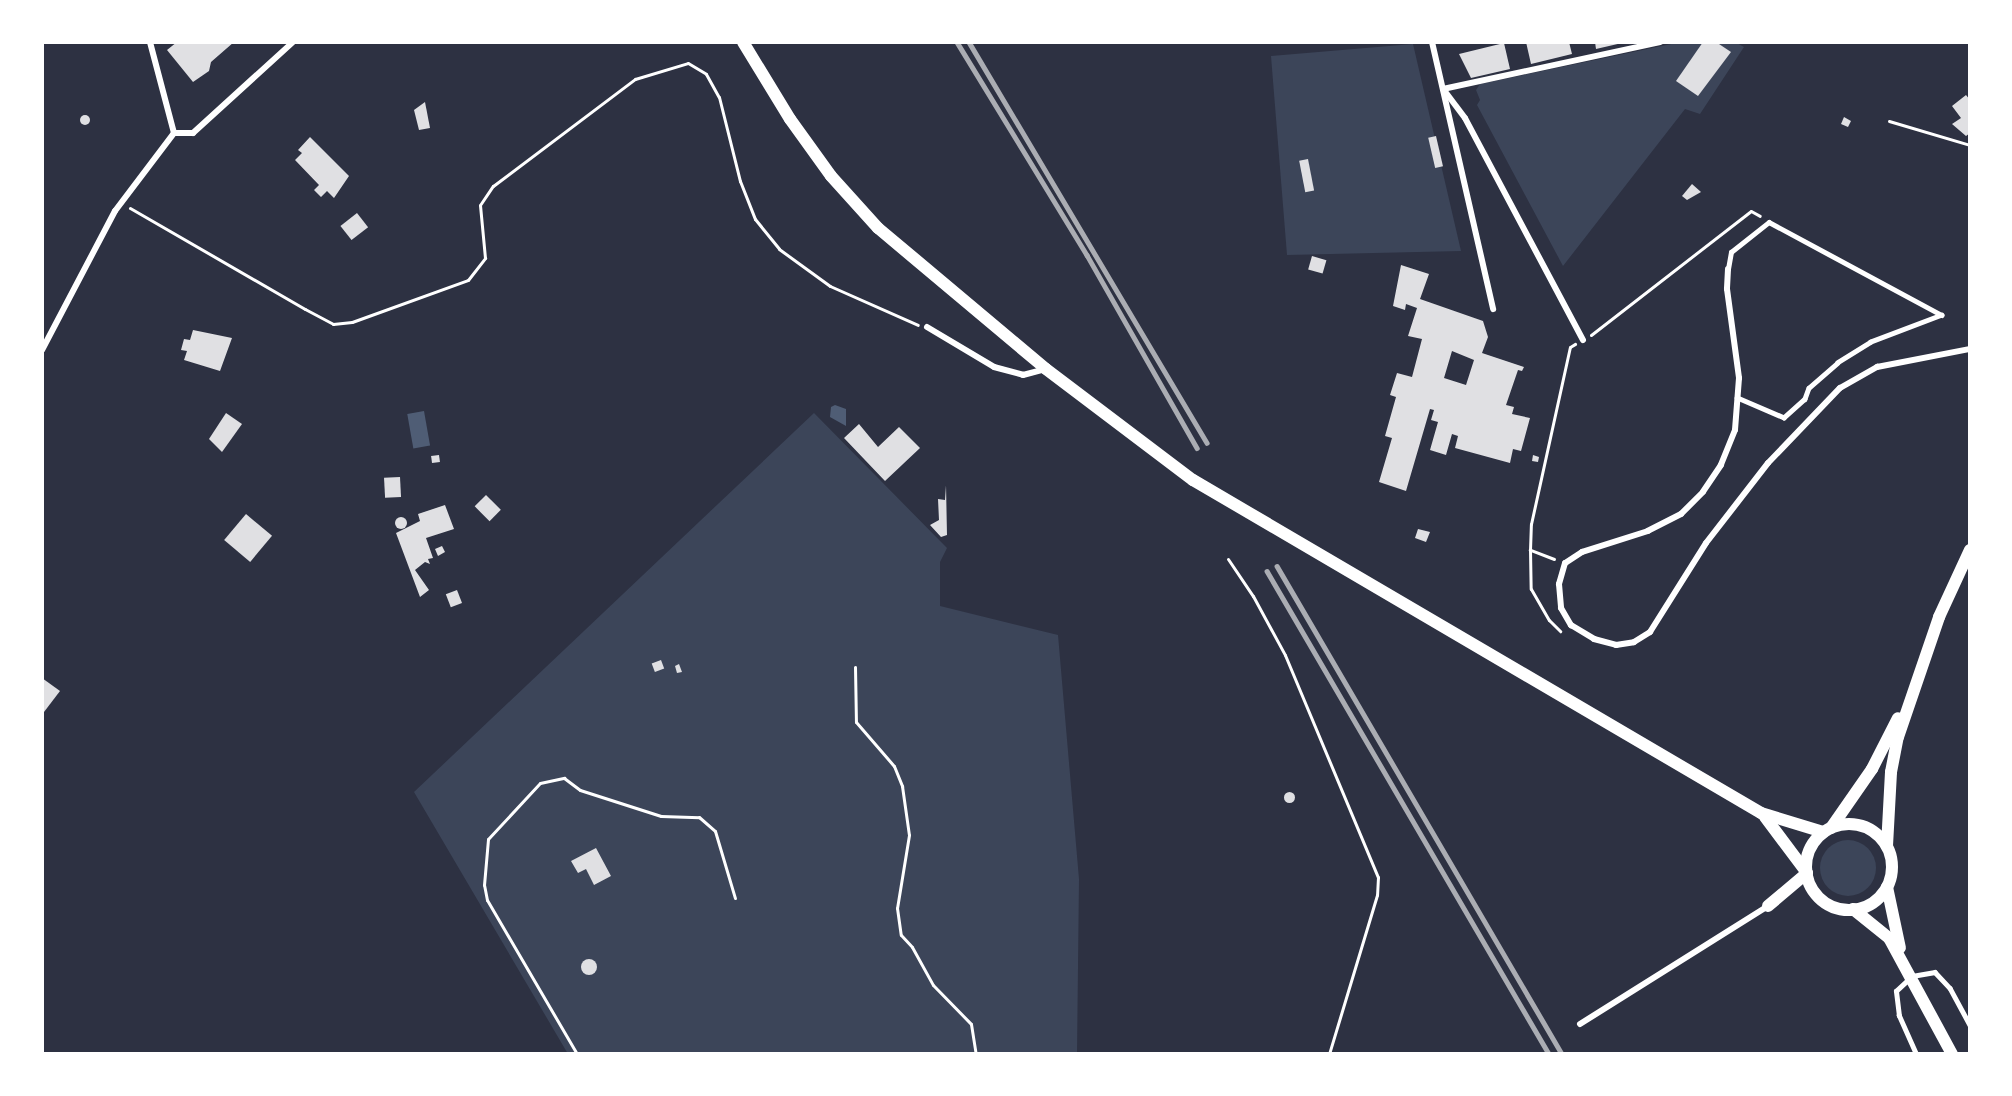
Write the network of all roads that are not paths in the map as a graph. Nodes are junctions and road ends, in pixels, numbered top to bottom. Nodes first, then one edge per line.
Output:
1 (150, 42) edge
2 (293, 42) edge
3 (743, 42) edge
4 (1432, 42) edge
5 (1660, 42) edge
6 (1443, 89) junction
7 (174, 133) junction
8 (1728, 268) joint
9 (1493, 309) dead end
10 (927, 327) road end
11 (1583, 340) road end
12 (1970, 349) edge
13 (42, 350) edge
14 (1046, 369) junction
15 (1737, 398) junction
16 (1970, 550) edge
17 (1910, 696) junction
18 (1761, 813) junction
19 (1827, 830) junction
20 (1887, 846) junction
21 (1807, 873) junction
22 (1887, 887) junction
23 (1815, 893) junction
24 (1768, 906) junction
25 (1853, 909) junction
26 (1902, 958) junction
27 (1912, 976) junction
28 (1580, 1024) dead end
29 (1970, 1025) edge
30 (1916, 1054) edge
31 (1952, 1054) edge

1 - 7 street
2 - 7 street
3 - 14 main road
4 - 6 street
5 - 6 street
6 - 9 street
6 - 11 street
7 - 13 street
8 - 15 street
8 - 15 lane
10 - 14 street
12 - 15 street
14 - 18 main road
16 - 17 main road
17 - 19 main road
17 - 20 main road
18 - 19 main road
18 - 21 main road
19 - 20 main road
19 - 21 main road
20 - 22 main road
21 - 23 main road
21 - 24 main road
22 - 25 main road
22 - 26 main road
23 - 24 main road
23 - 25 main road
24 - 28 street
25 - 26 main road
26 - 27 main road
27 - 29 lane
27 - 30 lane
27 - 31 main road

